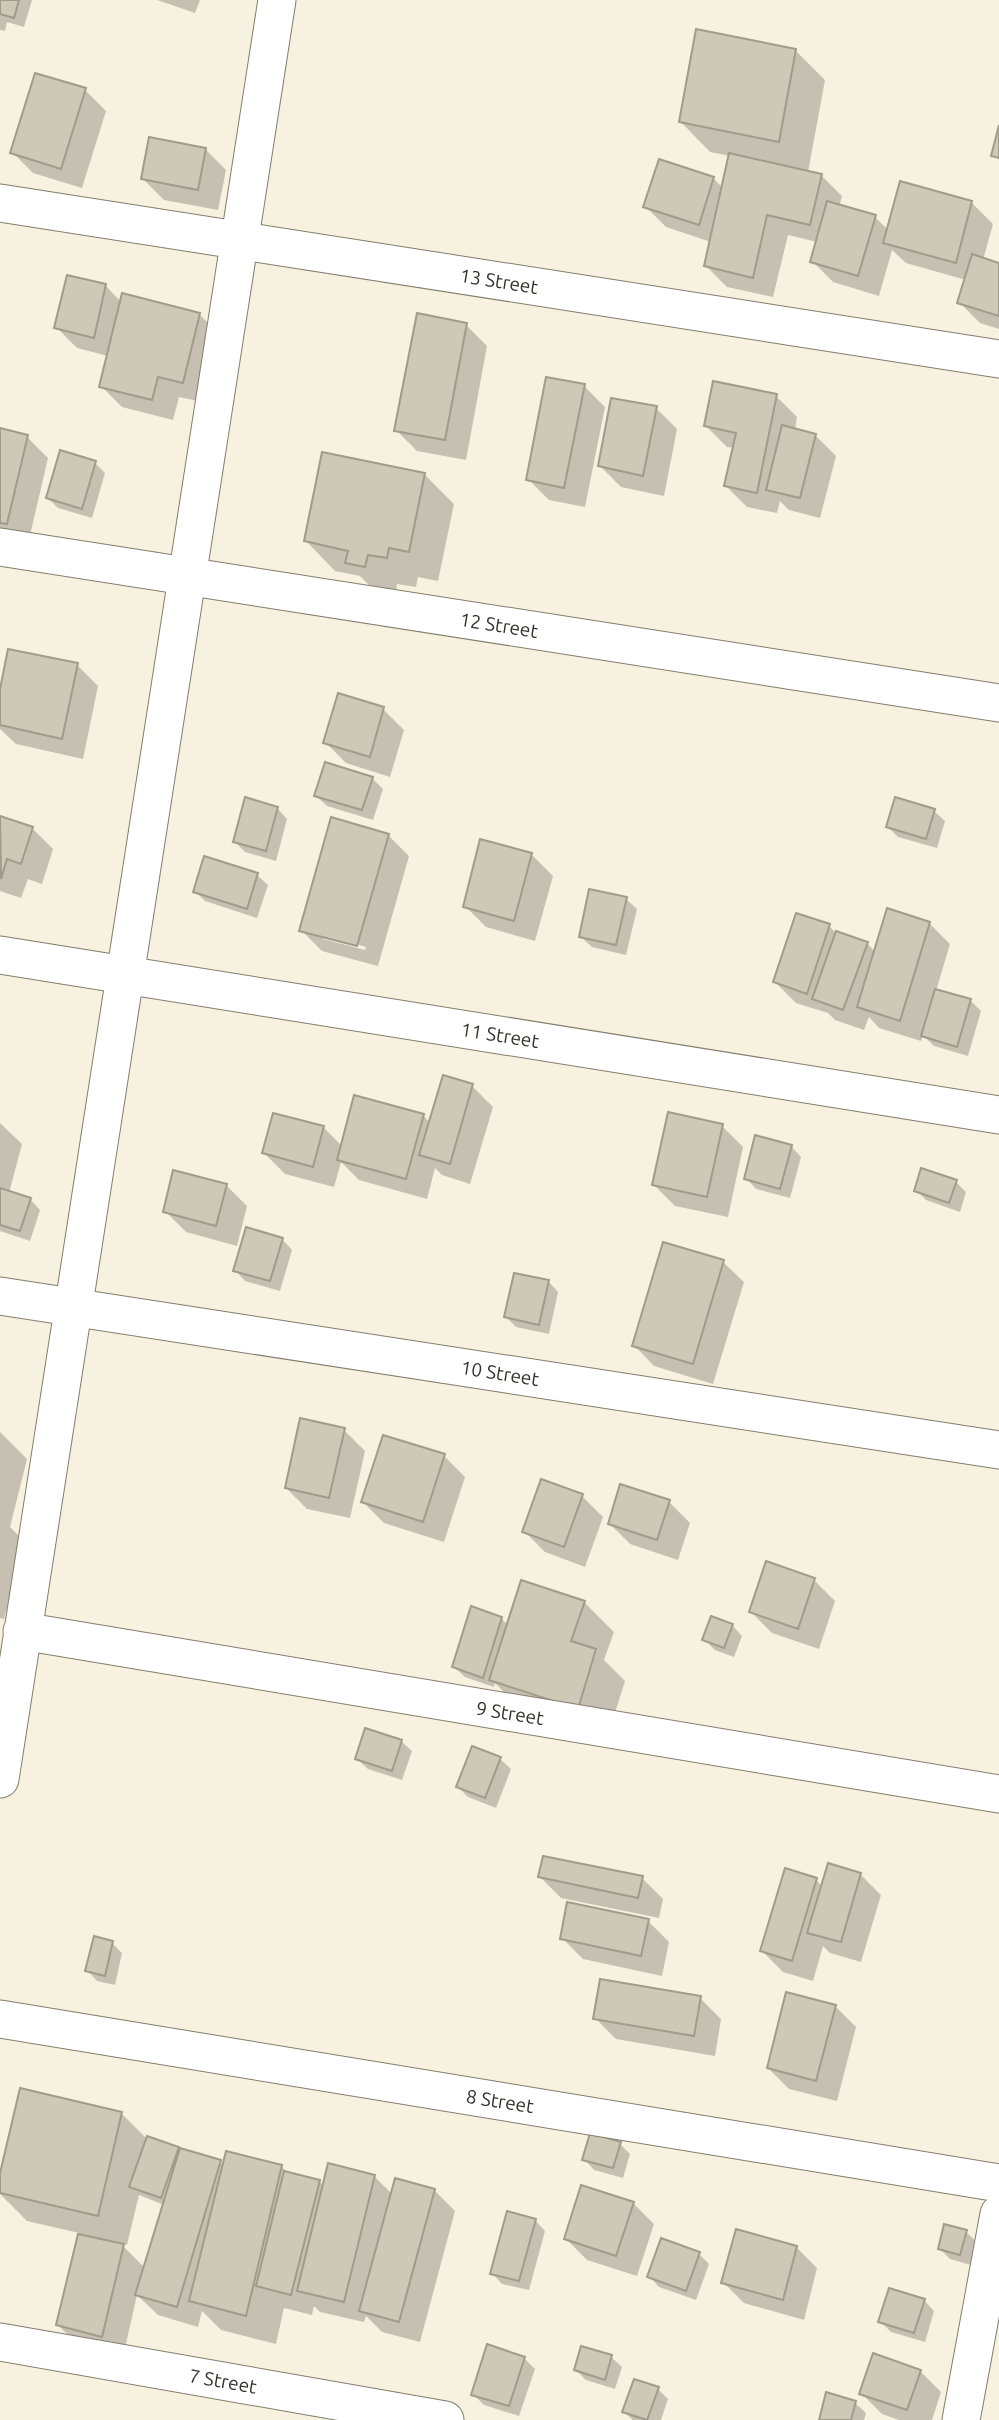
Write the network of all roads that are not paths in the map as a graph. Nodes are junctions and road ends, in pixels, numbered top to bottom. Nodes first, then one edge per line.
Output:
1 (277, 0) edge
2 (0, 203) edge
3 (239, 240) junction
4 (999, 359) edge
5 (0, 547) edge
6 (187, 576) junction
7 (999, 703) edge
8 (0, 955) edge
9 (124, 975) junction
10 (999, 1115) edge
11 (0, 1296) edge
12 (72, 1307) junction
13 (999, 1450) edge
14 (22, 1631) junction
15 (0, 1779) edge
16 (999, 1794) edge
17 (0, 2018) edge
18 (999, 2183) edge
19 (999, 2214) edge
20 (0, 2342) edge
21 (446, 2420) edge
22 (961, 2420) edge

1 - 3 street
2 - 3 street, 13 Street
3 - 4 street, 13 Street
3 - 6 street
5 - 6 street, 12 Street
6 - 7 street, 12 Street
6 - 9 street
8 - 9 street, 11 Street
9 - 10 street, 11 Street
9 - 12 street
11 - 12 street, 10 Street
12 - 13 street, 10 Street
12 - 14 street
14 - 15 street
14 - 16 street, 9 Street
17 - 18 street, 8 Street
19 - 22 street
20 - 21 street, 7 Street

